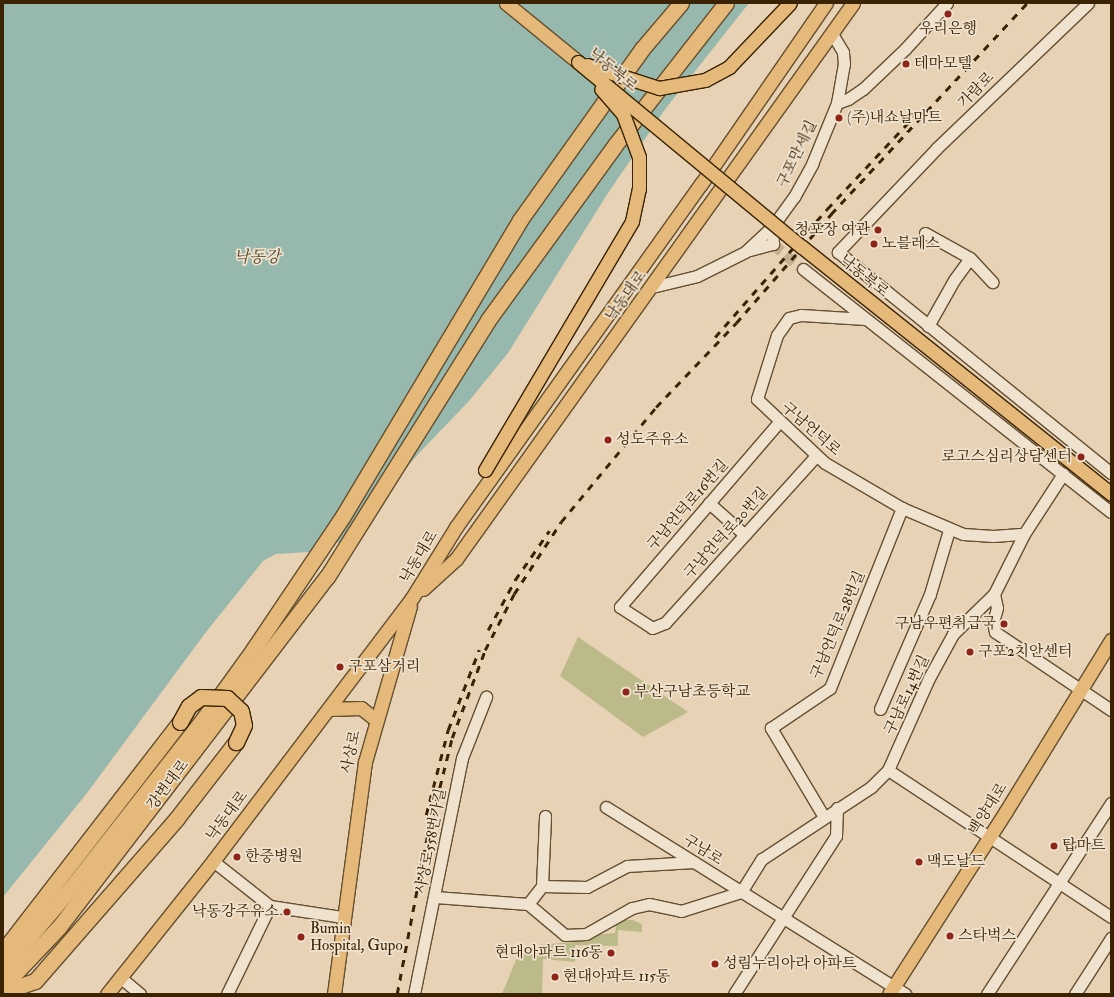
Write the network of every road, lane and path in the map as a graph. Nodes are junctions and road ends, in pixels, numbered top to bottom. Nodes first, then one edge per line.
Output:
1 (506, 3) edge
2 (681, 3) edge
3 (726, 3) edge
4 (790, 3) edge
5 (826, 3) edge
6 (853, 3) edge
7 (947, 3) edge
8 (1088, 3) edge
9 (832, 34) junction
10 (578, 62) junction
11 (838, 103) junction
12 (925, 233) dead end
13 (970, 258) junction
14 (803, 269) tunnel mouth
15 (992, 282) dead end
16 (652, 287) junction
17 (865, 319) junction
18 (928, 326) junction
19 (779, 422) junction
20 (816, 456) junction
21 (1111, 473) edge
22 (1063, 474) junction
23 (1111, 494) edge
24 (710, 503) junction
25 (902, 508) junction
26 (1111, 512) edge
27 (949, 530) junction
28 (1024, 534) junction
29 (745, 535) junction
30 (994, 594) junction
31 (412, 598) junction
32 (658, 628) joint
33 (1111, 640) edge
34 (1079, 691) junction
35 (486, 697) dead end
36 (329, 708) junction
37 (880, 709) dead end
38 (1111, 710) edge
39 (375, 719) junction
40 (888, 770) junction
41 (1111, 803) edge
42 (606, 807) dead end
43 (837, 808) junction
44 (545, 816) dead end
45 (824, 817) junction
46 (989, 838) junction
47 (213, 861) junction
48 (694, 862) junction
49 (1059, 884) junction
50 (542, 886) junction
51 (741, 892) junction
52 (435, 896) junction
53 (528, 904) junction
54 (270, 906) junction
55 (343, 917) junction
56 (1111, 917) edge
57 (784, 919) junction
58 (1111, 938) edge
59 (3, 951) edge
60 (3, 968) edge
61 (121, 978) junction
62 (3, 986) edge
63 (890, 988) edge
64 (3, 992) edge
65 (107, 994) edge
66 (140, 994) edge
67 (228, 994) edge
68 (334, 994) edge
69 (414, 994) edge
70 (734, 994) edge
71 (905, 994) edge
72 (987, 994) edge
73 (1075, 994) edge

1 - 10 main road, 낙동북로
2 - 60 highway, 강변대로, bridge
3 - 62 highway, 강변대로, bridge
4 - 10 main road, bridge
5 - 31 main road, 낙동대로
6 - 9 main road, 낙동대로
7 - 11 street
8 - 18 street, 가람로
9 - 11 street, 구포만세길
9 - 16 main road, 낙동대로
10 - 23 main road, 낙동북로, bridge
10 - 31 main road, bridge
11 - 16 street, 구포만세길
12 - 13 street
13 - 15 street
13 - 18 street
14 - 17 street
16 - 31 main road, 낙동대로
17 - 19 street, 구남언덕로
17 - 22 street
18 - 21 street
19 - 20 street, 구남언덕로
19 - 24 street, 구남언덕로16번길
20 - 25 street, 구남언덕로
20 - 29 street, 구남언덕로20번길
22 - 26 street
22 - 28 street, 구남로14번길
24 - 29 street
24 - 32 street, 구남언덕로16번길
25 - 27 street, 구남언덕로
25 - 45 street, 구남언덕로28번길
27 - 28 street, 구남언덕로
27 - 37 street
28 - 30 street, 구남로14번길
29 - 32 street, 구남언덕로20번길
30 - 34 street
30 - 40 street, 구남로14번길
31 - 36 main road, 낙동대로
31 - 39 main road, 사상로
33 - 34 main road, 백양대로
34 - 38 street
34 - 46 main road, 백양대로
35 - 52 street, 사상로558번가길
36 - 39 main road
36 - 47 main road, 낙동대로
39 - 55 main road, 사상로
40 - 43 street, 구남로14번길
40 - 46 street
41 - 49 street
42 - 48 street, 구남로
43 - 45 street, 구남로14번길
43 - 57 street
44 - 50 street
45 - 51 street, 구남로14번길
46 - 49 street
46 - 63 main road, 백양대로
47 - 54 street
47 - 61 main road, 낙동대로
48 - 50 street
48 - 51 street, 구남로
49 - 56 street
49 - 72 street
50 - 53 street
51 - 53 street
51 - 57 street, 구남로
52 - 53 street
52 - 69 street, 사상로558번가길
54 - 55 street
54 - 67 street
55 - 68 main road, 사상로
57 - 63 street, 구남로
57 - 70 street
58 - 73 street
59 - 64 highway, bridge
61 - 65 main road, 낙동대로
61 - 66 street
63 - 71 street, 구남로

